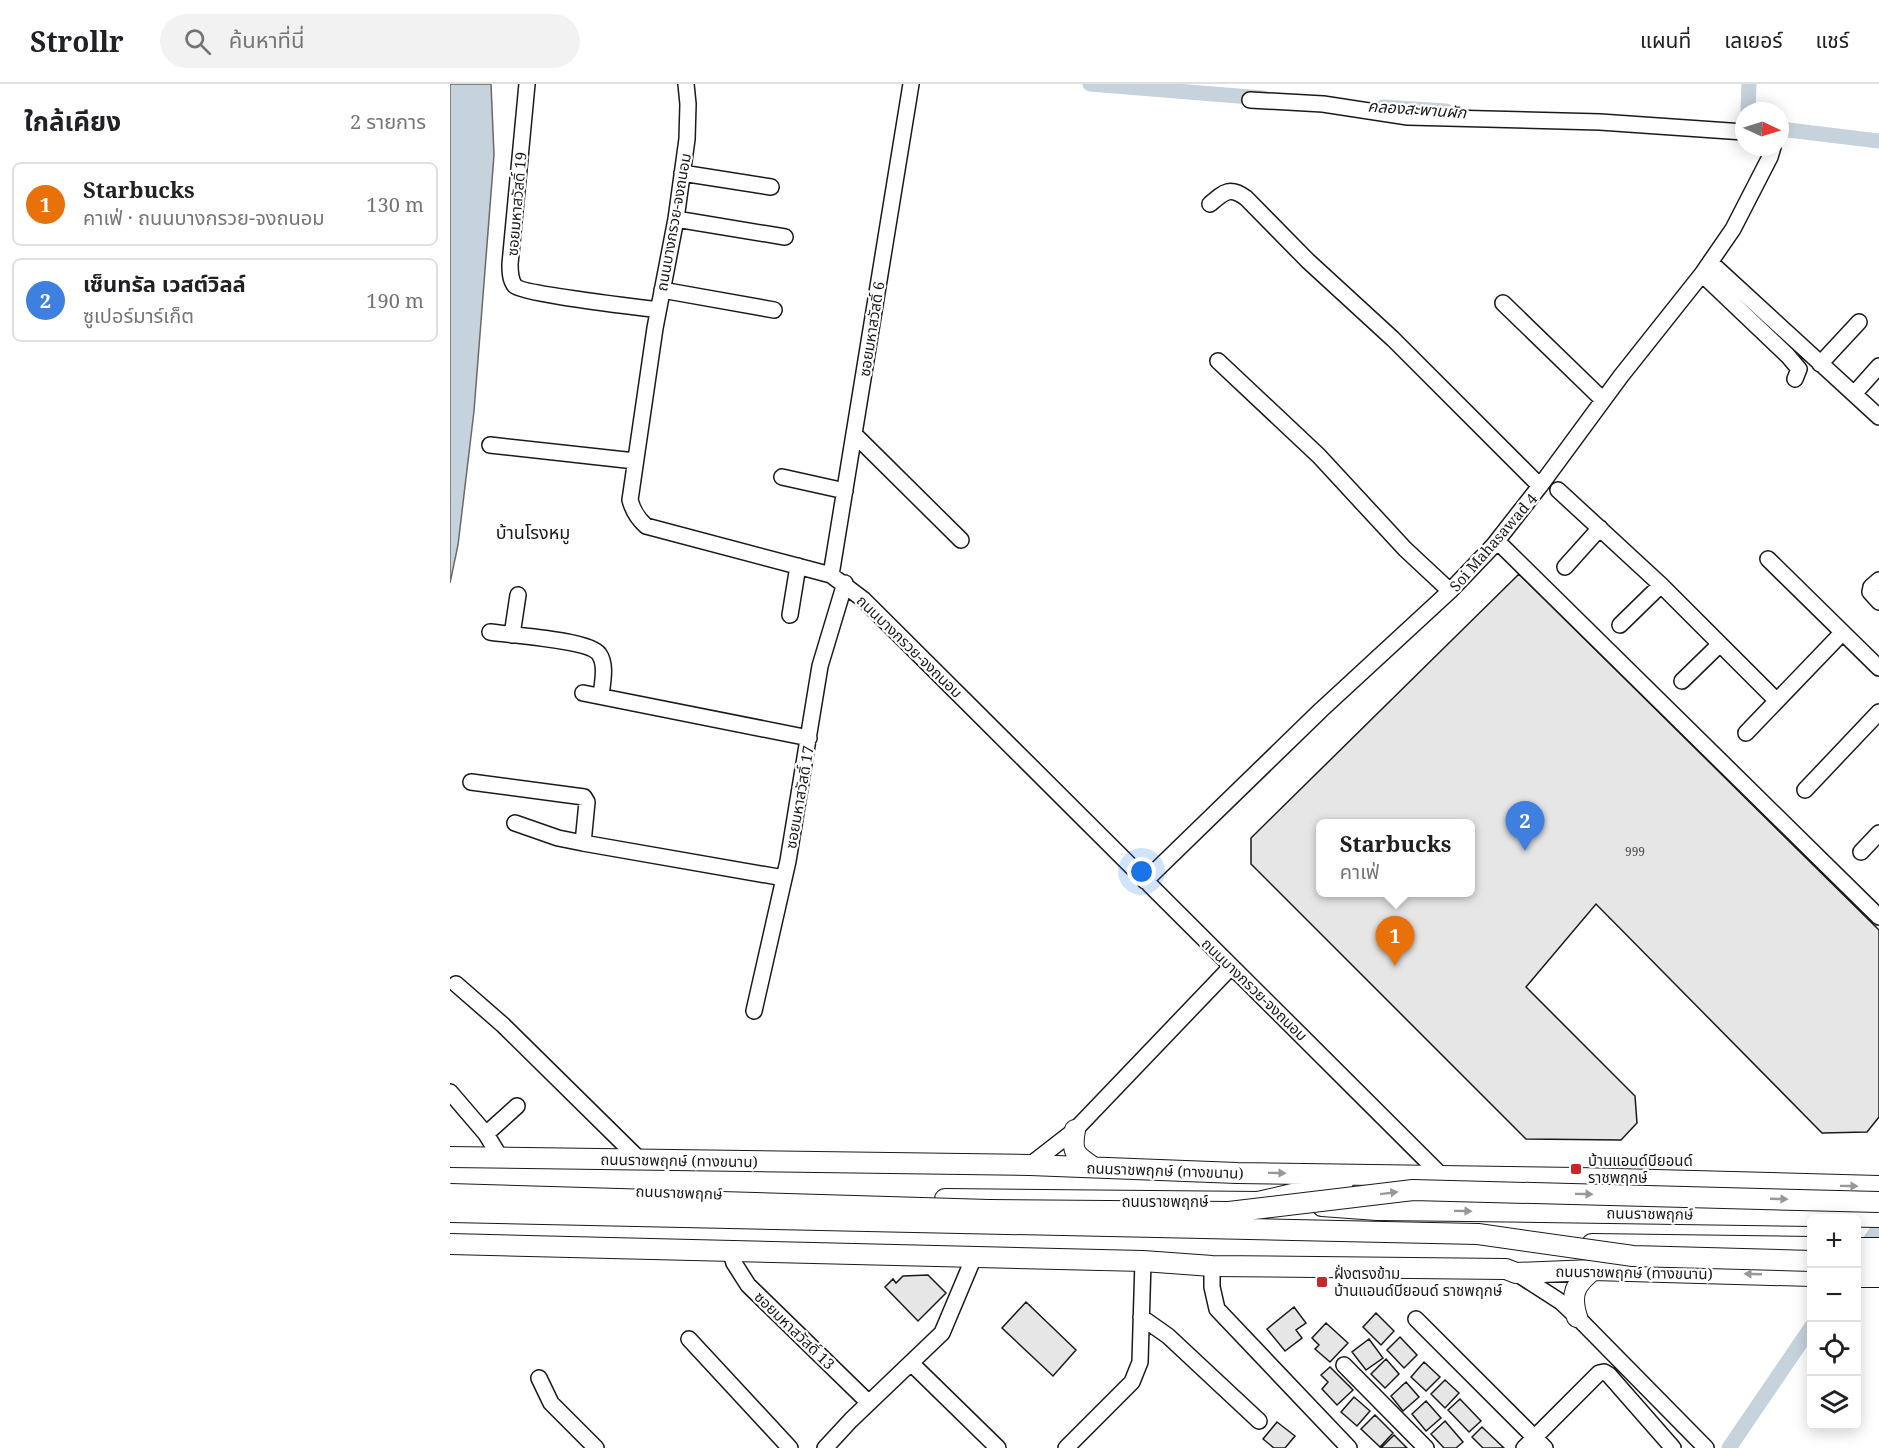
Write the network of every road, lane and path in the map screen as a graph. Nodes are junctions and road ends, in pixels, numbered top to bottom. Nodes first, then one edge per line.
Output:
1 (527, 84) edge
2 (911, 84) edge
3 (686, 87) edge
4 (1250, 100) dead end
5 (1735, 131) edge
6 (1769, 156) edge
7 (682, 173) junction
8 (771, 187) dead end
9 (1210, 204) dead end
10 (676, 219) junction
11 (784, 237) dead end
12 (1706, 268) junction
13 (662, 290) junction
14 (1503, 303) dead end
15 (658, 310) junction
16 (774, 310) dead end
17 (1859, 322) dead end
18 (1218, 361) dead end
19 (1820, 364) junction
20 (1879, 366) edge
21 (1796, 379) dead end
22 (1854, 394) junction
23 (1603, 400) junction
24 (1879, 417) edge
25 (854, 434) junction
26 (490, 445) dead end
27 (635, 461) junction
28 (782, 477) dead end
29 (1540, 486) junction
30 (1558, 490) dead end
31 (845, 491) junction
32 (1600, 528) junction
33 (961, 540) dead end
34 (1497, 541) junction
35 (1768, 559) dead end
36 (798, 566) junction
37 (1565, 567) dead end
38 (838, 579) junction
39 (1879, 580) edge
40 (1661, 585) junction
41 (1450, 591) junction
42 (518, 596) dead end
43 (1876, 599) edge
44 (790, 615) dead end
45 (1620, 625) dead end
46 (490, 632) dead end
47 (1842, 633) junction
48 (512, 635) junction
49 (1720, 644) junction
50 (1879, 668) edge
51 (1682, 681) dead end
52 (583, 693) dead end
53 (601, 696) junction
54 (1777, 701) junction
55 (1879, 712) edge
56 (1746, 733) dead end
57 (809, 738) junction
58 (471, 782) dead end
59 (1805, 790) dead end
60 (515, 823) dead end
61 (1879, 833) edge
62 (583, 843) junction
63 (1861, 852) dead end
64 (784, 878) junction
65 (1145, 881) junction
66 (1879, 917) edge
67 (1231, 967) junction
68 (456, 984) dead end
69 (754, 1011) dead end
70 (450, 1092) edge
71 (517, 1106) dead end
72 (1075, 1130) junction
73 (486, 1134) junction
74 (450, 1157) edge
75 (500, 1157) junction
76 (639, 1159) junction
77 (1030, 1165) junction
78 (1093, 1167) junction
79 (1371, 1175) junction
80 (1442, 1176) junction
81 (450, 1186) edge
82 (1879, 1186) edge
83 (450, 1194) edge
84 (1258, 1202) junction
85 (450, 1212) edge
86 (1878, 1212) edge
87 (450, 1217) edge
88 (1506, 1242) junction
89 (450, 1244) edge
90 (1807, 1247) edge
91 (1861, 1248) edge
92 (1879, 1248) edge
93 (730, 1250) junction
94 (974, 1257) junction
95 (1143, 1261) junction
96 (1807, 1261) edge
97 (1212, 1266) junction
98 (1593, 1270) junction
99 (1643, 1271) junction
100 (1516, 1273) junction
101 (1807, 1276) edge
102 (1141, 1317) junction
103 (1577, 1317) junction
104 (1416, 1319) dead end
105 (689, 1339) dead end
106 (911, 1362) junction
107 (1344, 1365) dead end
108 (538, 1378) dead end
109 (869, 1402) junction
110 (1259, 1421) dead end
111 (1535, 1444) edge
112 (596, 1448) edge
113 (790, 1448) edge
114 (825, 1448) edge
115 (998, 1448) edge
116 (1066, 1448) edge
117 (1349, 1448) edge
118 (1426, 1448) edge
119 (1673, 1448) edge
120 (1706, 1448) edge

1 - 15 street, ซอยมหาสวัสดิ์ 19
2 - 25 street, ซอยมหาสวัสดิ์ 6
3 - 7 street, ถนนบางกรวย-จงถนอม
4 - 5 street
6 - 12 street, Soi Mahasawad 4
7 - 8 street
7 - 10 street, ถนนบางกรวย-จงถนอม
9 - 29 street
10 - 11 street
10 - 13 street, ถนนบางกรวย-จงถนอม
12 - 19 street
12 - 21 street
12 - 23 street, Soi Mahasawad 4
13 - 15 street, ถนนบางกรวย-จงถนอม
13 - 16 street
14 - 23 street
15 - 27 street, ถนนบางกรวย-จงถนอม
17 - 19 street
18 - 41 street
19 - 22 street
20 - 22 street
22 - 24 street
23 - 29 street, Soi Mahasawad 4
25 - 31 street, ซอยมหาสวัสดิ์ 6
25 - 33 street
26 - 27 street
27 - 36 street, ถนนบางกรวย-จงถนอม
28 - 31 street
29 - 34 street, Soi Mahasawad 4
30 - 32 street
31 - 38 street, ซอยมหาสวัสดิ์ 6
32 - 37 street
32 - 40 street
34 - 41 street, Soi Mahasawad 4
34 - 66 street
35 - 47 street
36 - 38 street, ถนนบางกรวย-จงถนอม
36 - 44 street
38 - 57 street, ซอยมหาสวัสดิ์ 17
38 - 65 street, ถนนบางกรวย-จงถนอม
39 - 43 street
40 - 45 street
40 - 49 street
41 - 65 street, Soi Mahasawad 4
42 - 48 street
46 - 48 street
47 - 50 street
47 - 54 street
48 - 53 street
49 - 51 street
49 - 54 street
52 - 53 street
53 - 57 street
54 - 56 street
55 - 59 street
57 - 64 street, ซอยมหาสวัสดิ์ 17
58 - 62 street
60 - 62 street
61 - 63 street
62 - 64 street
64 - 69 street, ซอยมหาสวัสดิ์ 17
65 - 67 street, ถนนบางกรวย-จงถนอม
67 - 72 street
67 - 80 street, ถนนบางกรวย-จงถนอม
68 - 76 street
70 - 73 street
71 - 73 street
72 - 77 street
72 - 78 main road
73 - 75 street
74 - 75 main road, ถนนราชพฤกษ์ (ทางขนาน)
75 - 76 main road, ถนนราชพฤกษ์ (ทางขนาน)
76 - 77 main road, ถนนราชพฤกษ์ (ทางขนาน)
77 - 78 main road, ถนนราชพฤกษ์ (ทางขนาน)
78 -> 79 main road, ถนนราชพฤกษ์ (ทางขนาน)
79 - 80 main road, ถนนราชพฤกษ์ (ทางขนาน)
79 - 84 main road
80 -> 82 main road, ถนนราชพฤกษ์ (ทางขนาน)
81 - 84 main road, ถนนราชพฤกษ์
83 -> 86 main road, bridge
84 -> 86 main road, ถนนราชพฤกษ์
85 - 96 main road, bridge
87 - 88 main road
88 - 90 main road
88 - 99 main road
89 - 93 main road, ถนนราชพฤกษ์ (ทางขนาน)
91 - 92 main road
93 - 94 main road, ถนนราชพฤกษ์ (ทางขนาน)
93 - 109 street, ซอยมหาสวัสดิ์ 13
94 - 95 main road, ถนนราชพฤกษ์ (ทางขนาน)
94 - 106 street
95 - 97 main road, ถนนราชพฤกษ์ (ทางขนาน)
95 - 102 street
97 - 100 main road, ถนนราชพฤกษ์ (ทางขนาน)
97 - 117 street
98 - 99 main road, ถนนราชพฤกษ์ (ทางขนาน)
98 - 100 main road, ถนนราชพฤกษ์ (ทางขนาน)
98 - 103 main road
101 -> 99 main road, ถนนราชพฤกษ์ (ทางขนาน)
100 - 103 street
102 - 110 street
102 - 116 street
103 - 120 street
104 - 111 street
105 - 113 street
106 - 109 street
106 - 115 street
107 - 118 street
108 - 112 street
109 - 114 street
111 - 119 street

